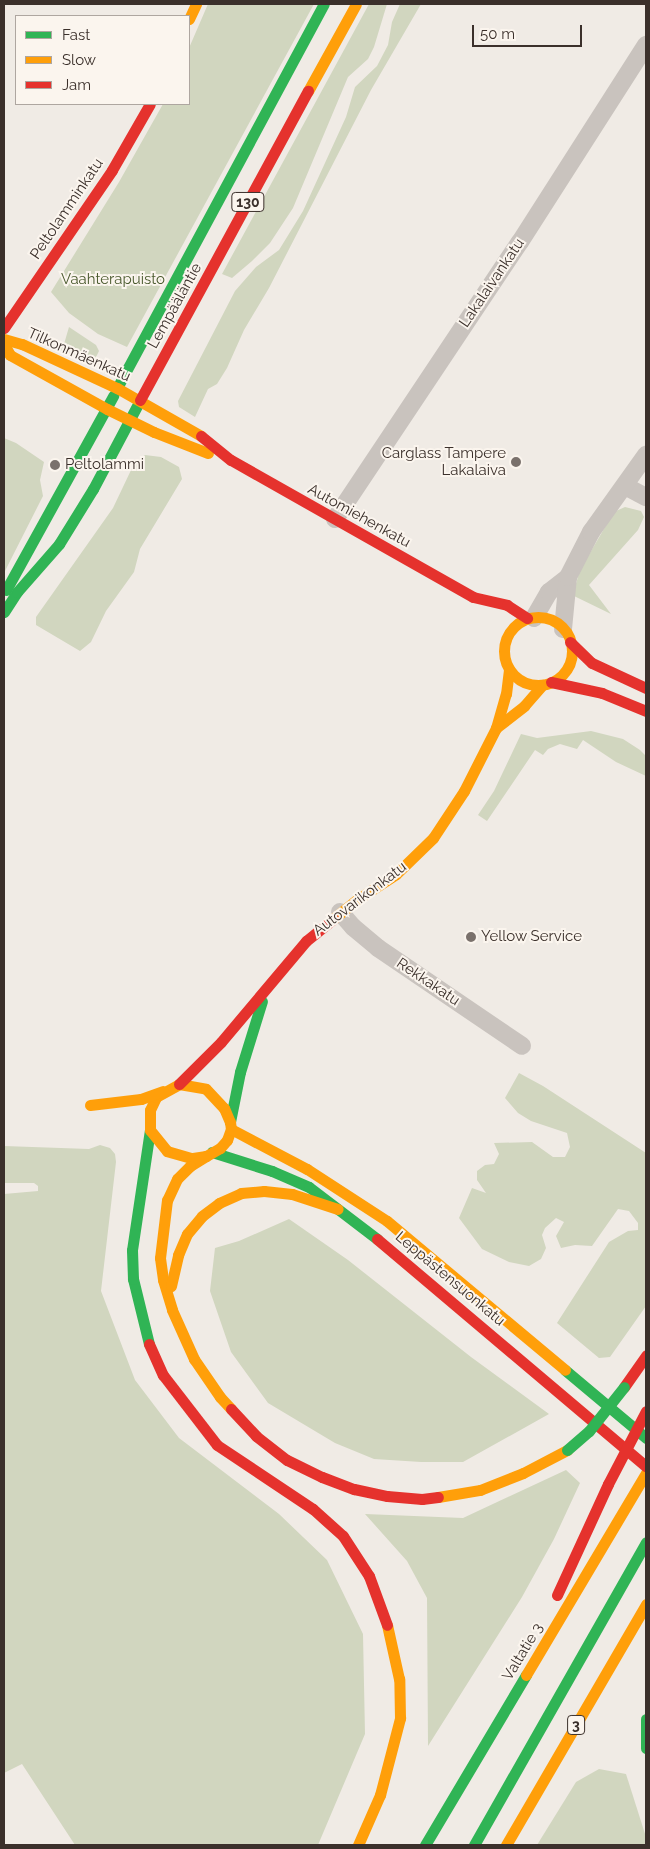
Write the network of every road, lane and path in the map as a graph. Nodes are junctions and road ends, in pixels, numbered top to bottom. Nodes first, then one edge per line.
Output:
1 (196, 4) edge
2 (324, 4) edge
3 (356, 4) edge
4 (190, 17) edge
5 (646, 45) edge
6 (149, 105) edge
7 (4, 328) edge
8 (4, 339) edge
9 (4, 344) edge
10 (117, 388) junction
11 (140, 400) junction
12 (107, 409) junction
13 (129, 420) junction
14 (646, 455) edge
15 (231, 460) junction
16 (625, 486) junction
17 (646, 497) edge
18 (335, 519) junction
19 (568, 577) junction
20 (4, 594) edge
21 (473, 597) junction
22 (486, 611) dead end
23 (4, 612) edge
24 (530, 618) junction
25 (500, 630) dead end
26 (567, 635) junction
27 (504, 646) junction
28 (508, 669) junction
29 (547, 683) junction
30 (646, 688) edge
31 (646, 711) edge
32 (496, 728) junction
33 (340, 912) junction
34 (265, 990) junction
35 (522, 1046) dead end
36 (178, 1084) junction
37 (163, 1091) junction
38 (119, 1113) dead end
39 (136, 1119) dead end
40 (231, 1125) junction
41 (150, 1128) junction
42 (209, 1154) junction
43 (338, 1209) junction
44 (170, 1302) junction
45 (646, 1355) edge
46 (646, 1411) edge
47 (646, 1438) edge
48 (646, 1466) edge
49 (646, 1473) edge
50 (646, 1542) edge
51 (646, 1604) edge
52 (504, 1712) junction
53 (646, 1719) edge
54 (646, 1748) edge
55 (358, 1845) edge
56 (425, 1845) edge
57 (474, 1845) edge
58 (506, 1845) edge

1 - 4 main road
2 - 10 main road, Lempääläntie / 130
3 - 11 main road, Lempääläntie / 130
5 - 18 street, Lakalaivankatu
6 - 7 main road, Peltolamminkatu
8 - 10 main road, Tilkonmäenkatu
9 - 12 main road, Tilkonmäenkatu
10 - 11 main road, Tilkonmäenkatu
10 - 12 main road, Lempääläntie / 130
11 - 13 main road, Lempääläntie / 130
11 - 15 main road, Automiehenkatu
12 - 13 main road, Automiehenkatu
12 - 20 main road, Lempääläntie / 130
13 - 15 main road, Automiehenkatu
13 - 23 main road, Lempääläntie / 130
14 - 16 street
15 - 18 main road, Automiehenkatu
16 - 17 street
16 - 19 street
18 - 21 main road, Automiehenkatu
19 - 24 street
19 - 26 street
21 - 22 main road, Automiehenkatu
21 - 24 main road, Automiehenkatu
24 - 26 main road
24 - 27 main road
25 - 27 main road
26 - 29 main road
26 - 30 main road
27 - 28 main road
28 - 29 main road
28 - 32 main road, Autovarikonkatu
29 - 31 main road
29 - 32 main road, Autovarikonkatu
32 - 33 main road, Autovarikonkatu
33 - 34 main road, Autovarikonkatu
33 - 35 street, Rekkakatu
34 - 36 main road, Autovarikonkatu
34 - 40 main road, Autovarikonkatu
36 - 37 main road
36 - 40 main road
37 - 38 main road
37 - 41 main road
39 - 41 main road
40 - 42 main road
40 - 47 main road, Leppästensuonkatu
41 - 42 main road
41 - 55 main road
42 - 43 main road, Leppästensuonkatu
42 - 44 main road
43 - 44 main road
43 - 48 main road, Leppästensuonkatu
44 - 45 main road, bridge
46 - 52 main road, bridge
49 - 52 main road, Valtatie 3
50 - 57 main road
51 - 58 main road, 3
52 - 56 main road, Valtatie 3
53 - 54 main road

